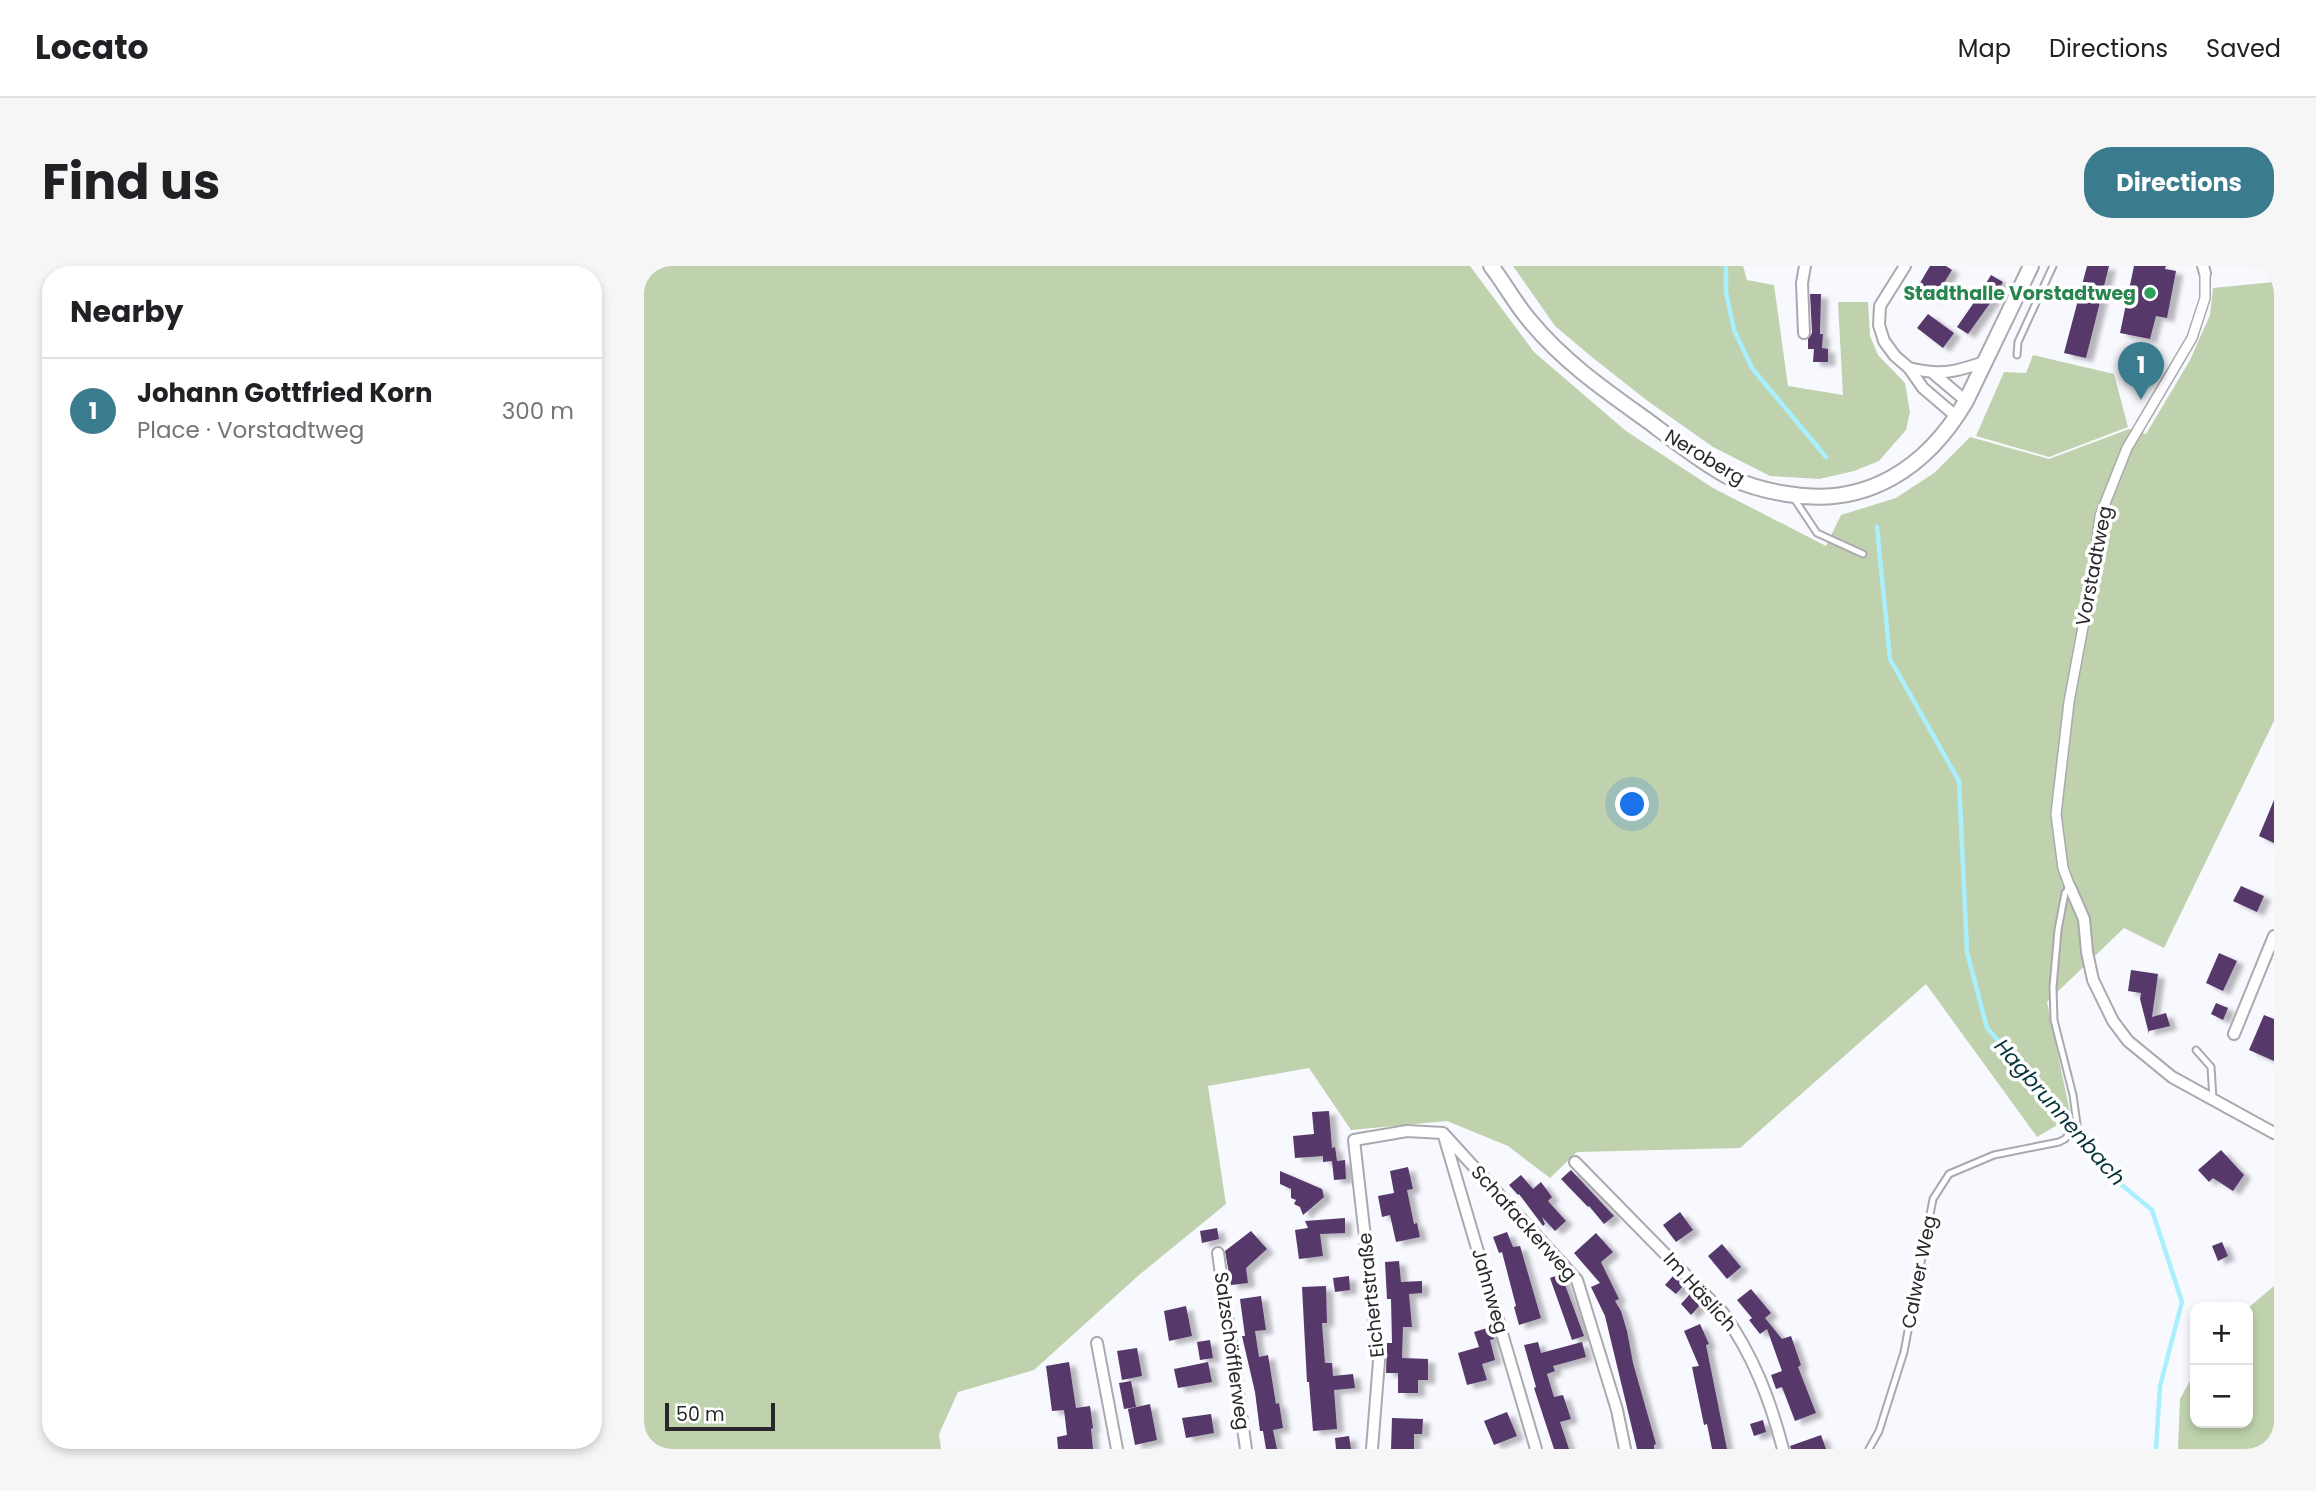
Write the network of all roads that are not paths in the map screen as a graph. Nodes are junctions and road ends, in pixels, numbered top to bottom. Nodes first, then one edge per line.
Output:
1 (1491, 266) edge
2 (1805, 266) edge
3 (1905, 266) edge
4 (2031, 266) edge
5 (2053, 266) edge
6 (2204, 270) edge
7 (1804, 333) dead end
8 (2017, 355) dead end
9 (1987, 361) junction
10 (1909, 368) junction
11 (1934, 374) junction
12 (1966, 401) junction
13 (1957, 417) junction
14 (1791, 495) junction
15 (1863, 554) dead end
16 (2070, 887) junction
17 (2274, 936) edge
18 (2234, 1034) dead end
19 (2196, 1050) dead end
20 (2213, 1099) junction
21 (1443, 1133) junction
22 (2274, 1133) edge
23 (1575, 1162) dead end
24 (1218, 1253) dead end
25 (1097, 1343) dead end
26 (1117, 1449) edge
27 (1246, 1449) edge
28 (1372, 1449) edge
29 (1536, 1449) edge
30 (1625, 1449) edge
31 (1783, 1449) edge
32 (1869, 1449) edge

1 - 14 street, Neroberg
2 - 7 street
3 - 10 street
4 - 9 street, Neroberg
5 - 8 lane
6 - 16 street, Vorstadtweg
9 - 11 street
9 - 12 street, Neroberg
10 - 11 street
10 - 13 street
11 - 12 street
12 - 13 street, Neroberg
13 - 14 street, Neroberg
14 - 15 lane
16 - 20 street
16 - 32 lane, Calwer Weg
17 - 18 street
19 - 20 lane
20 - 22 street
21 - 28 street, Eichertstraße
21 - 29 street, Jahnweg
21 - 30 street, Schafackerweg
23 - 31 street, Im Häslich
24 - 27 street, Salzschöfflerweg
25 - 26 street

